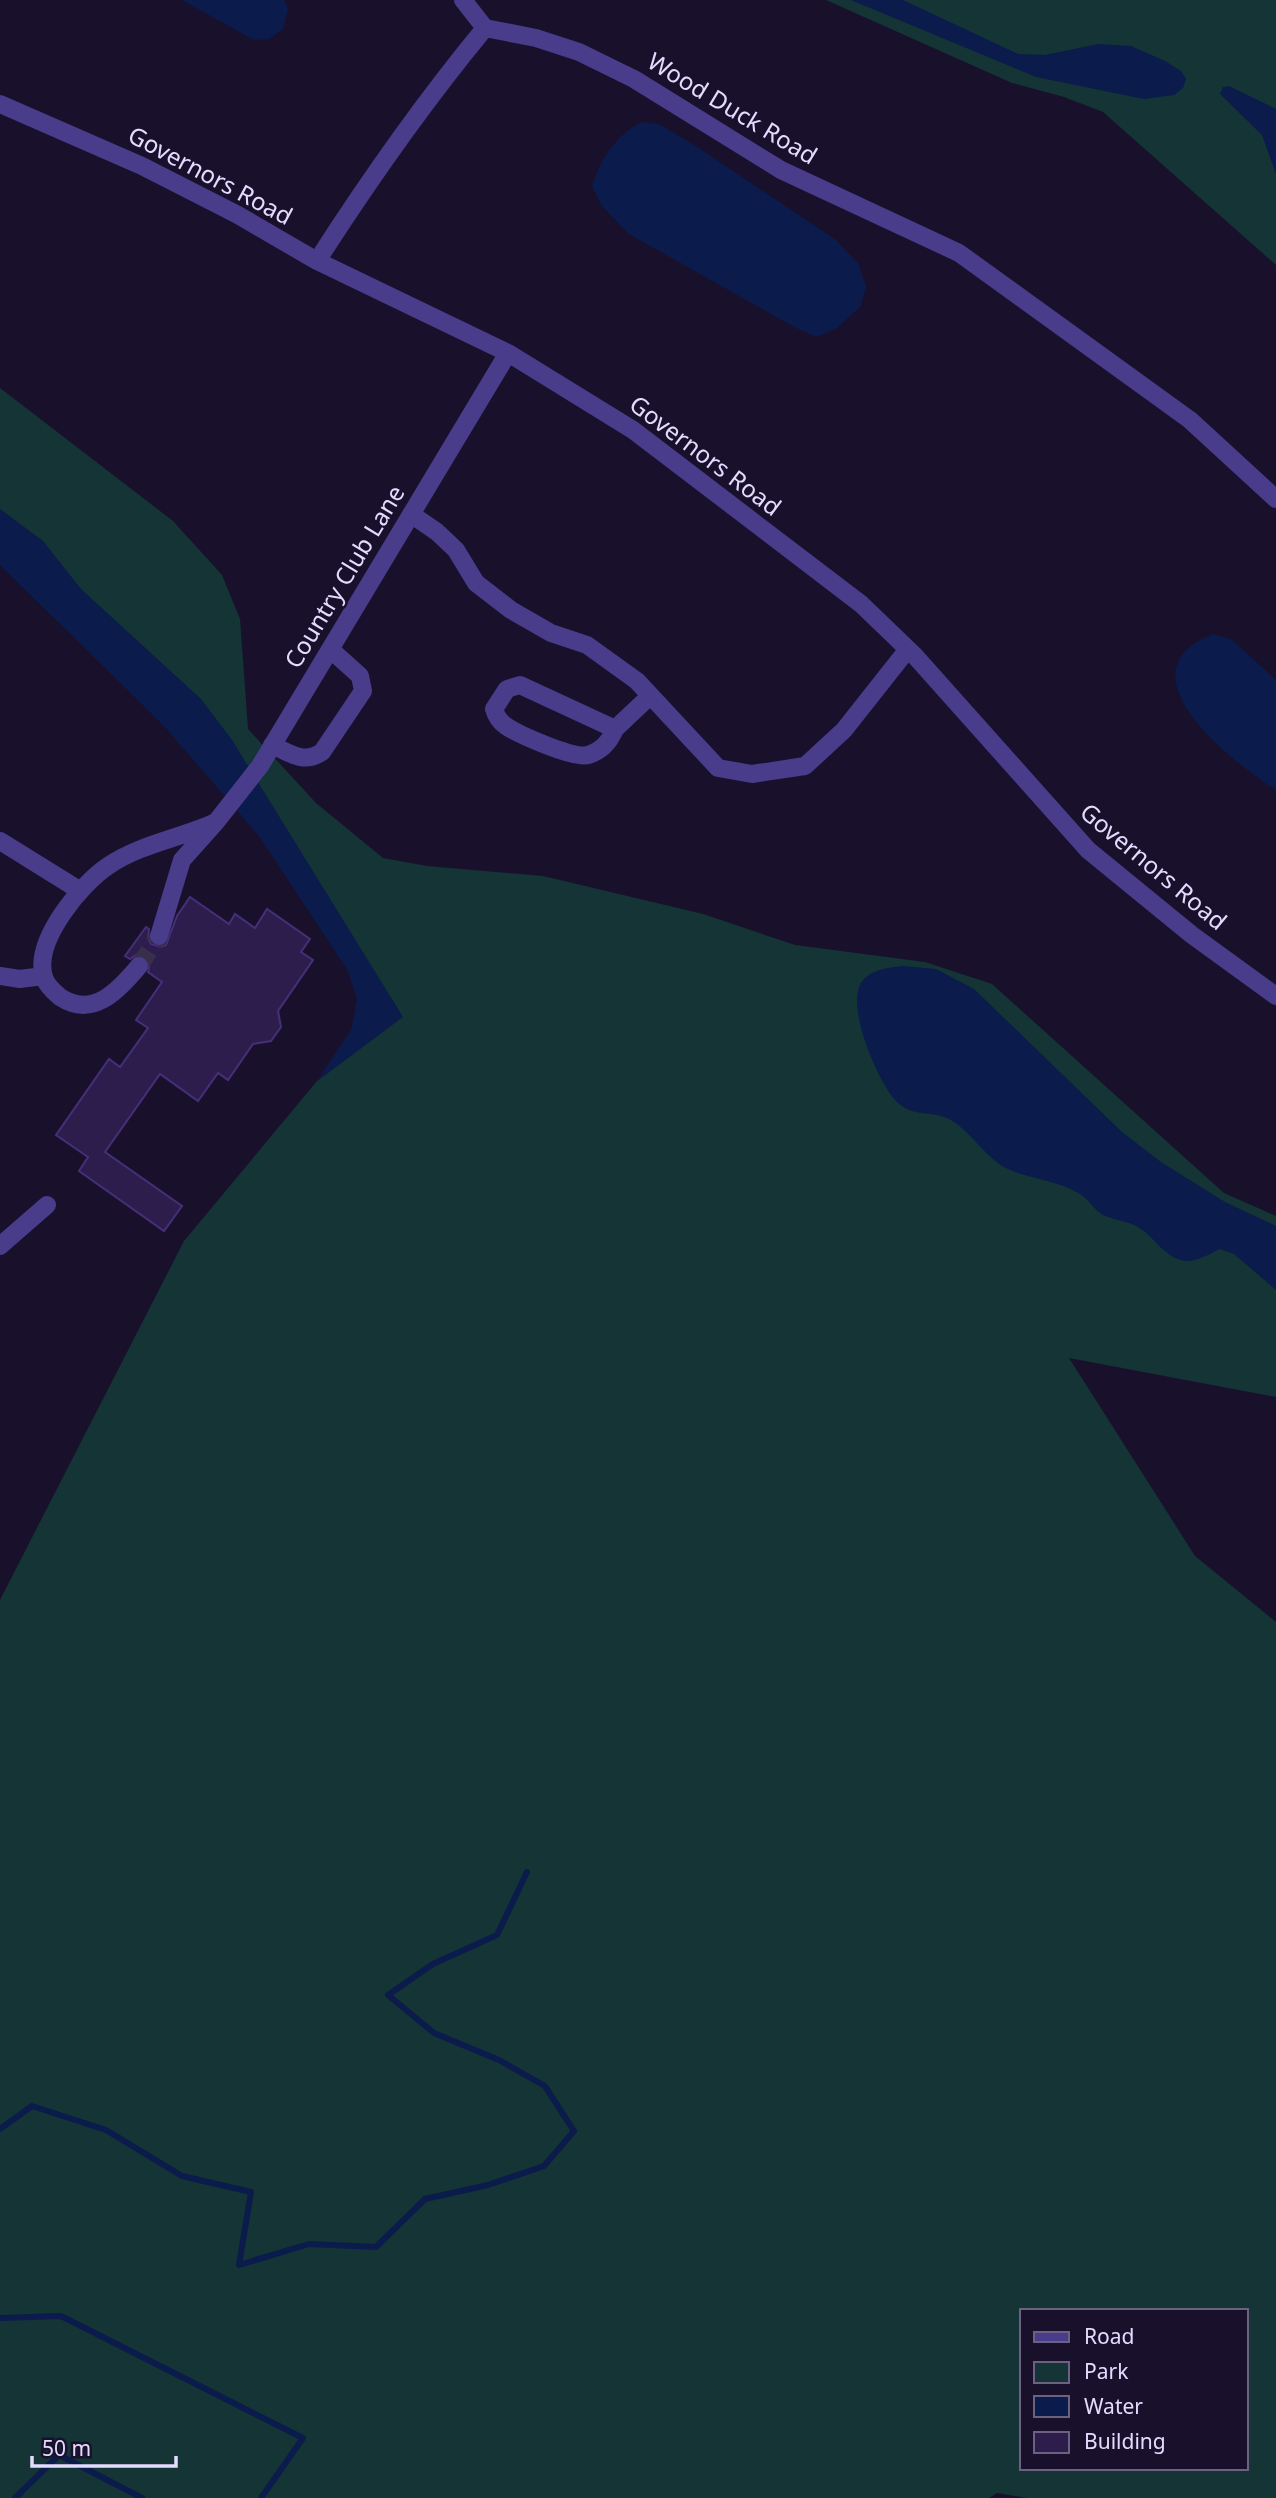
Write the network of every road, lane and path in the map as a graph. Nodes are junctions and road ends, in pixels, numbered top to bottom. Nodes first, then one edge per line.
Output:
1 (463, 0) edge
2 (485, 28) junction
3 (0, 104) edge
4 (317, 261) junction
5 (508, 353) junction
6 (1276, 499) edge
7 (411, 514) junction
8 (330, 649) junction
9 (908, 649) junction
10 (650, 696) junction
11 (615, 729) junction
12 (272, 746) junction
13 (222, 816) junction
14 (0, 841) edge
15 (79, 890) junction
16 (159, 936) tunnel mouth
17 (139, 966) tunnel mouth
18 (0, 976) edge
19 (43, 976) junction
20 (1276, 996) edge
21 (47, 1205) dead end
22 (0, 1246) edge

1 - 2 street
2 - 4 street
2 - 6 street, Wood Duck Road
3 - 4 street, Governors Road
4 - 5 street, Governors Road
5 - 7 street, Country Club Lane
5 - 9 street, Governors Road
7 - 8 street, Country Club Lane
7 - 10 street
8 - 12 street, Country Club Lane
8 - 12 street
9 - 10 street
9 - 20 street, Governors Road
10 - 11 street
11 - 11 street
12 - 13 street, Country Club Lane
13 - 15 street, Country Club Lane
13 - 16 street, Country Club Lane
14 - 15 street
15 - 19 street, Country Club Lane
17 - 19 street
18 - 19 street
21 - 22 street

